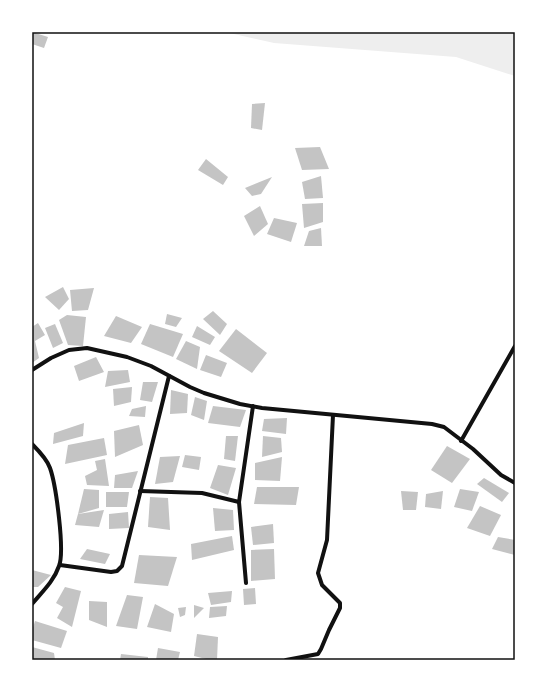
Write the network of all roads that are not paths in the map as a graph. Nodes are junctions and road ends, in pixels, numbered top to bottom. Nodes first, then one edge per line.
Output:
1 (515, 346) edge
2 (32, 370) edge
3 (168, 376) junction
4 (253, 406) junction
5 (333, 415) junction
6 (461, 441) junction
7 (32, 444) edge
8 (515, 483) edge
9 (140, 491) junction
10 (239, 502) junction
11 (60, 565) junction
12 (246, 583) dead end
13 (32, 604) edge
14 (286, 660) edge

1 - 6 street
2 - 3 street
3 - 4 street
3 - 9 street
4 - 5 street
4 - 10 street
5 - 6 street
5 - 14 street
6 - 8 street
7 - 11 street
9 - 10 street
9 - 11 street
10 - 12 street
11 - 13 street

